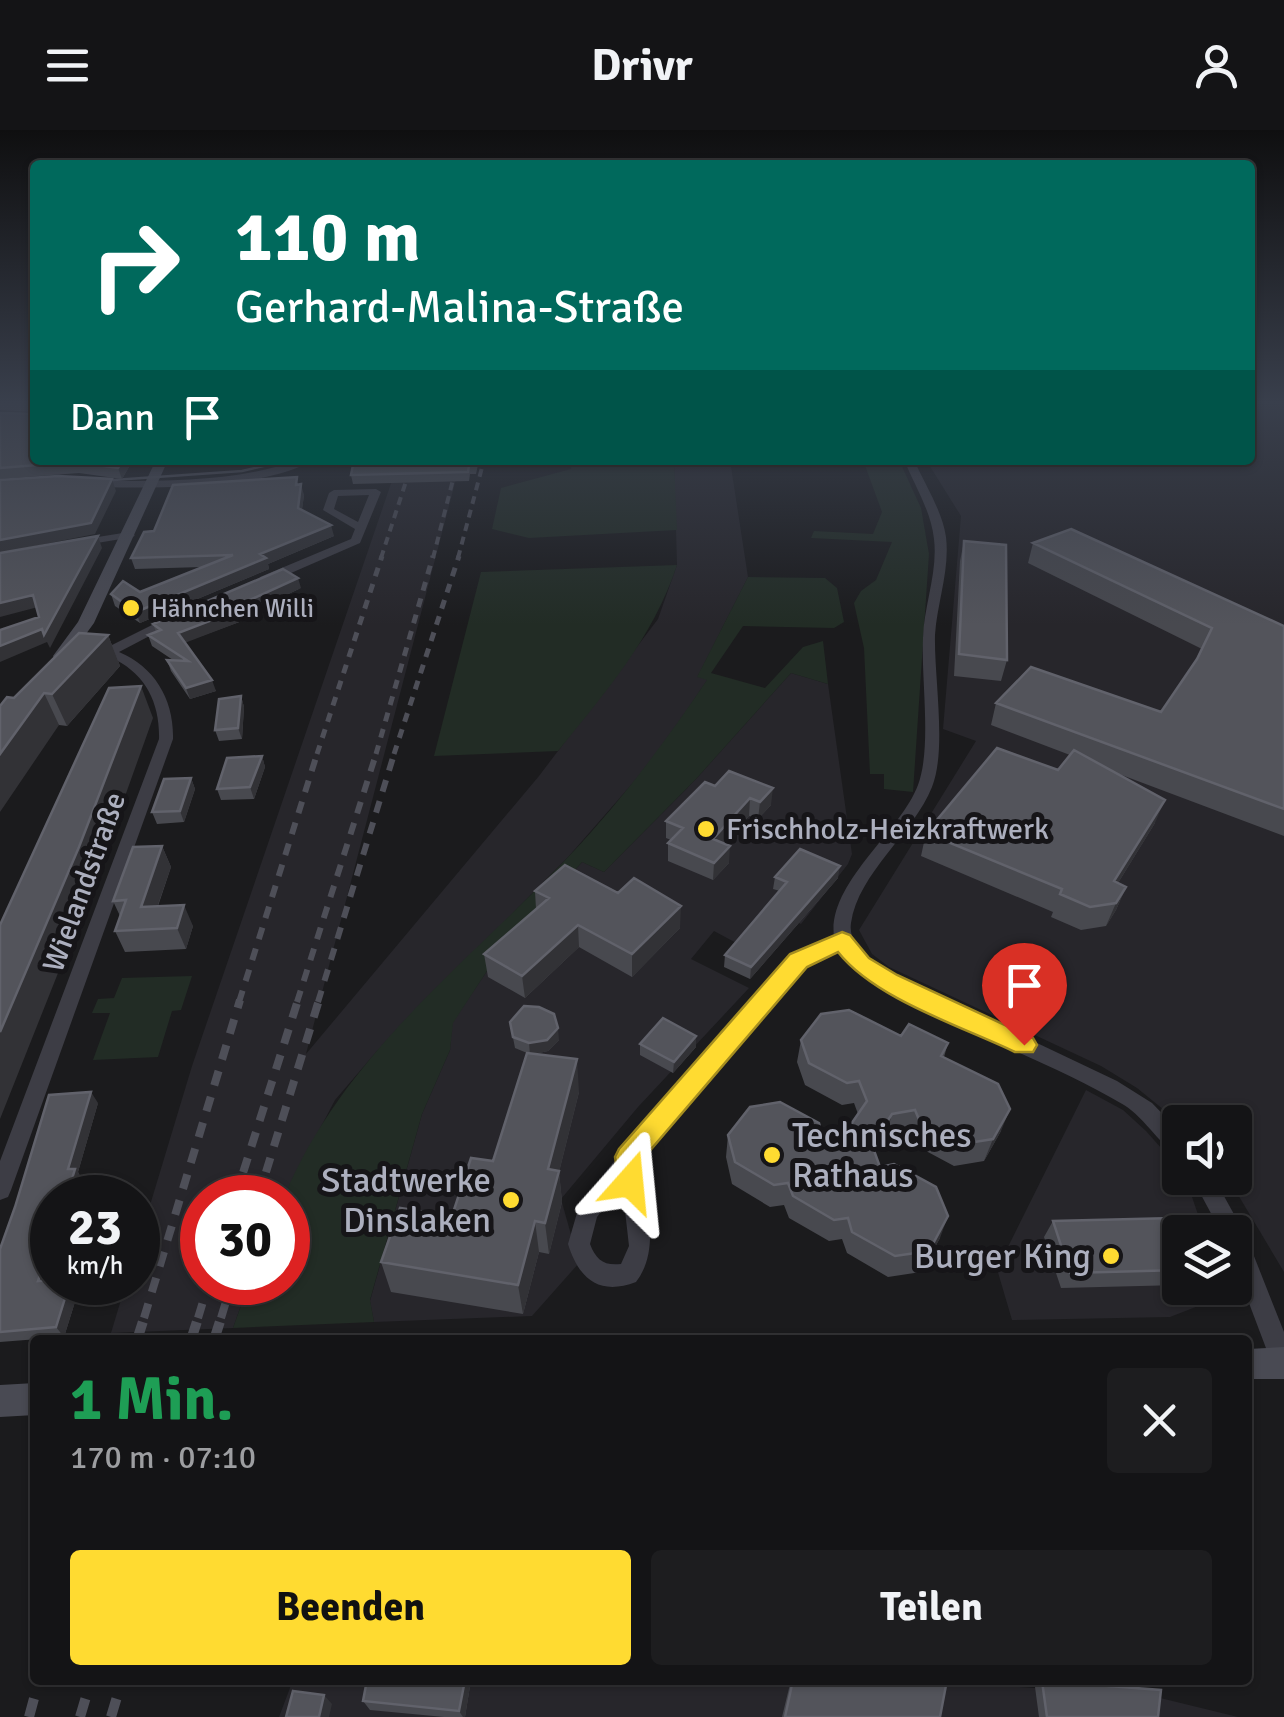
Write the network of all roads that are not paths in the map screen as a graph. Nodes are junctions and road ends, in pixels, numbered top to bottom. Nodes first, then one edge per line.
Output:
1 (193, 477) edge
2 (915, 477) edge
3 (154, 478) junction
4 (145, 500) junction
5 (361, 528) junction
6 (129, 535) junction
7 (72, 544) edge
8 (251, 585) edge
9 (198, 607) edge
10 (67, 649) junction
11 (111, 652) junction
12 (49, 670) edge
13 (842, 940) junction
14 (1162, 1128) edge
15 (628, 1157) junction
16 (0, 1190) edge
17 (1252, 1280) edge
18 (1284, 1363) edge
19 (1252, 1364) edge
20 (30, 1399) edge
21 (0, 1401) edge

1 - 3 street
2 - 13 street
3 - 4 main road
3 - 4 street
4 - 6 main road
5 - 5 street
5 - 8 street
6 - 7 street
6 - 10 main road
9 - 11 street
10 - 11 street
10 - 12 main road
11 - 16 street, Wielandstraße
13 - 14 street
13 - 15 street
15 - 15 street
17 - 18 street
18 - 19 main road
20 - 21 main road

